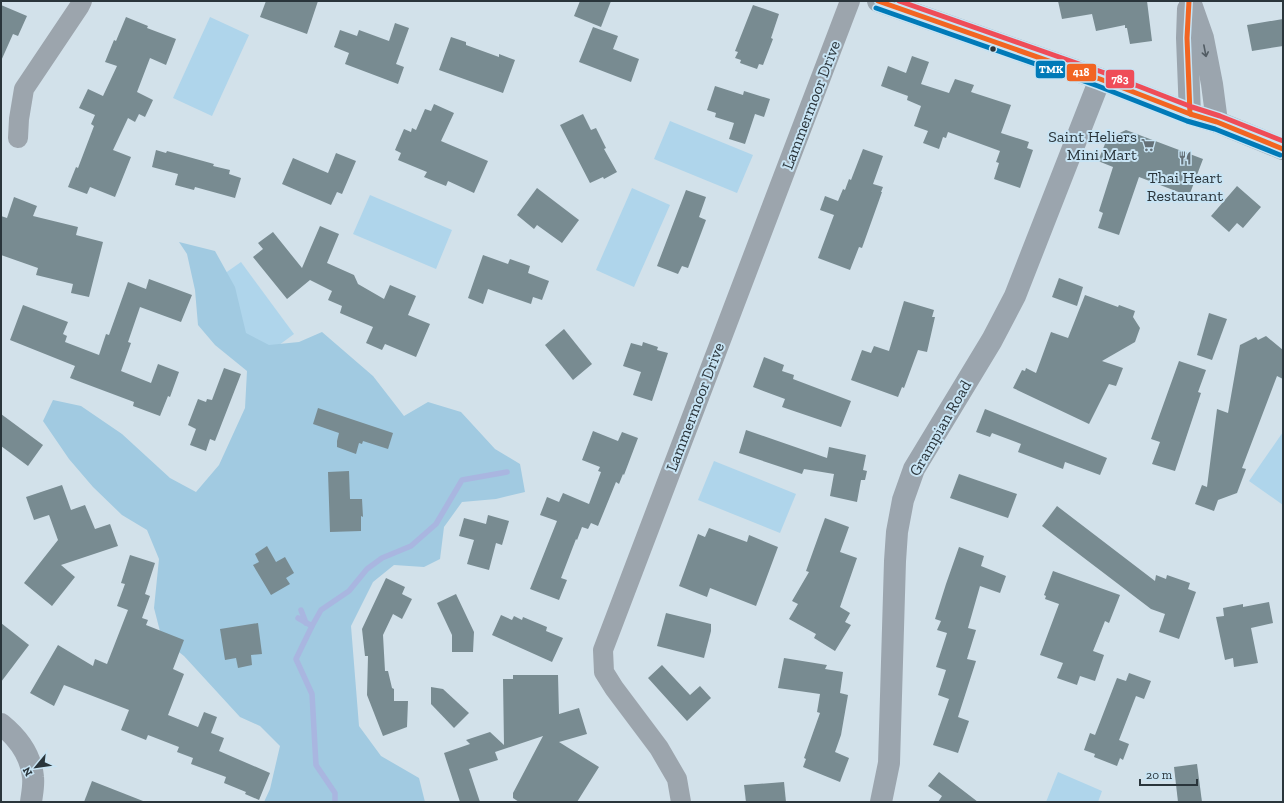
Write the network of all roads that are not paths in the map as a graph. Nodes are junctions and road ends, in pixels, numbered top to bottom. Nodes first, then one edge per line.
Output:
1 (82, 1) edge
2 (850, 1) edge
3 (878, 1) edge
4 (1189, 1) edge
5 (1100, 79) junction
6 (1190, 114) junction
7 (1217, 122) junction
8 (18, 138) dead end
9 (1283, 149) edge
10 (1, 724) edge
11 (30, 802) edge
12 (681, 802) edge
13 (881, 802) edge

1 - 8 street
2 - 12 street, Lammermoor Drive
3 - 5 main road
4 - 6 street
4 -> 7 street
5 - 6 main road
5 - 13 street, Grampian Road
6 - 7 main road
7 - 9 main road
10 - 11 street

